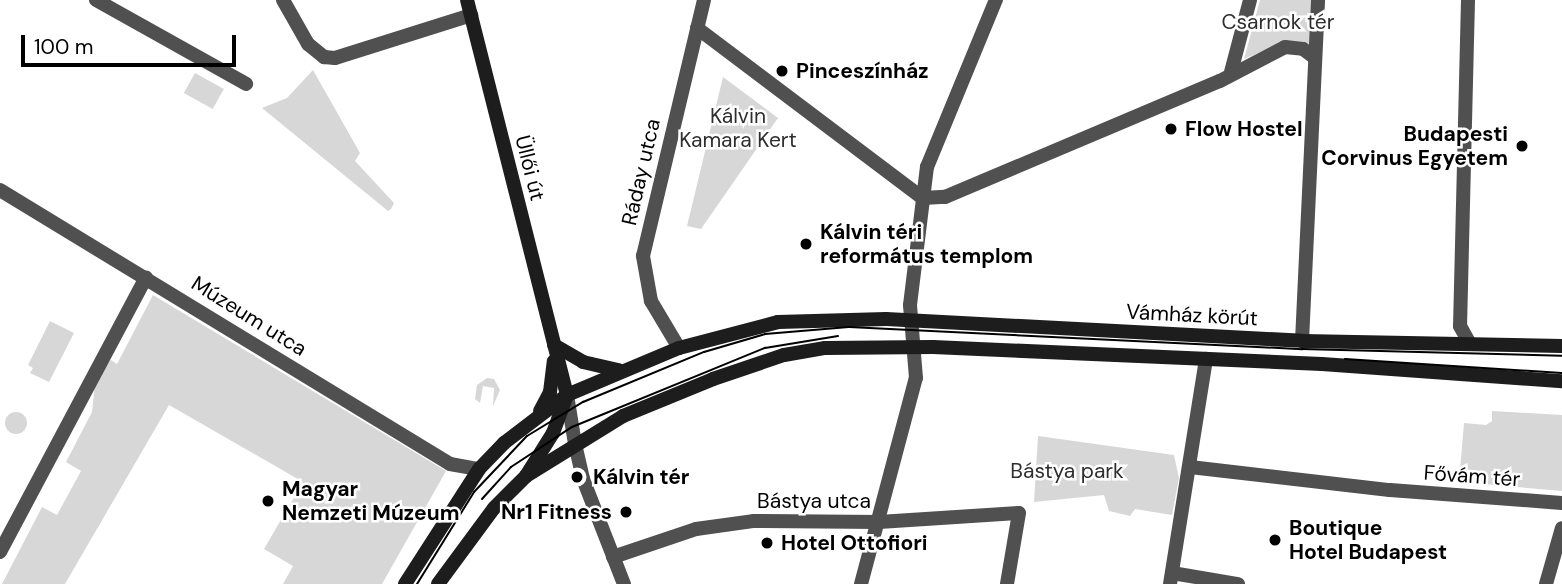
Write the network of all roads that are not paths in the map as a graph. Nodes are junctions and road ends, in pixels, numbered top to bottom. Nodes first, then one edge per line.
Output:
1 (96, 0) edge
2 (283, 0) edge
3 (467, 0) edge
4 (704, 0) edge
5 (996, 0) edge
6 (1250, 0) edge
7 (1318, 0) edge
8 (1468, 0) edge
9 (471, 15) junction
10 (697, 28) junction
11 (1315, 58) junction
12 (1231, 72) junction
13 (246, 84) dead end
14 (0, 190) edge
15 (923, 198) junction
16 (146, 277) junction
17 (913, 320) junction
18 (1302, 341) junction
19 (1469, 342) junction
20 (554, 345) junction
21 (916, 346) junction
22 (1562, 346) edge
23 (679, 348) junction
24 (1206, 359) junction
25 (619, 370) junction
26 (1561, 381) edge
27 (567, 394) junction
28 (532, 420) junction
29 (575, 444) junction
30 (1189, 467) junction
31 (479, 469) junction
32 (526, 476) junction
33 (1562, 503) edge
34 (879, 522) junction
35 (1562, 528) edge
36 (0, 552) edge
37 (613, 557) junction
38 (1171, 578) edge
39 (405, 584) edge
40 (438, 584) edge
41 (624, 584) edge
42 (861, 584) edge
43 (1007, 584) edge
44 (1238, 584) edge
45 (1546, 584) edge

1 - 13 street
2 - 9 street
3 - 9 main road, Üllői út
4 - 10 street, Ráday utca
5 - 15 street
6 - 12 street
7 - 11 street
8 - 19 street
9 - 20 main road, Üllői út
10 - 15 street
10 - 23 street, Ráday utca
11 - 12 street
11 - 18 street
12 - 15 street
14 - 16 street, Múzeum utca
15 - 17 street
16 - 31 street, Múzeum utca
16 - 36 street
17 - 18 main road, Vámház körút
17 - 21 street
17 - 23 main road
18 - 19 main road, Vámház körút
19 - 22 main road
20 - 25 main road
20 - 27 main road
20 - 28 main road
21 - 24 main road, Vámház körút
21 - 29 main road
21 - 34 street
23 - 25 main road
24 - 26 main road, Vámház körút
24 - 30 street
25 - 27 main road
27 - 28 main road
27 - 29 street
27 - 32 main road
28 - 31 main road
29 - 32 main road
29 - 37 street
30 - 33 street, Fővám tér
30 - 38 street
31 - 39 main road
32 - 40 main road
34 - 37 street, Bástya utca
34 - 42 street
34 - 43 street, Bástya utca
35 - 45 street
37 - 41 street
38 - 44 street

